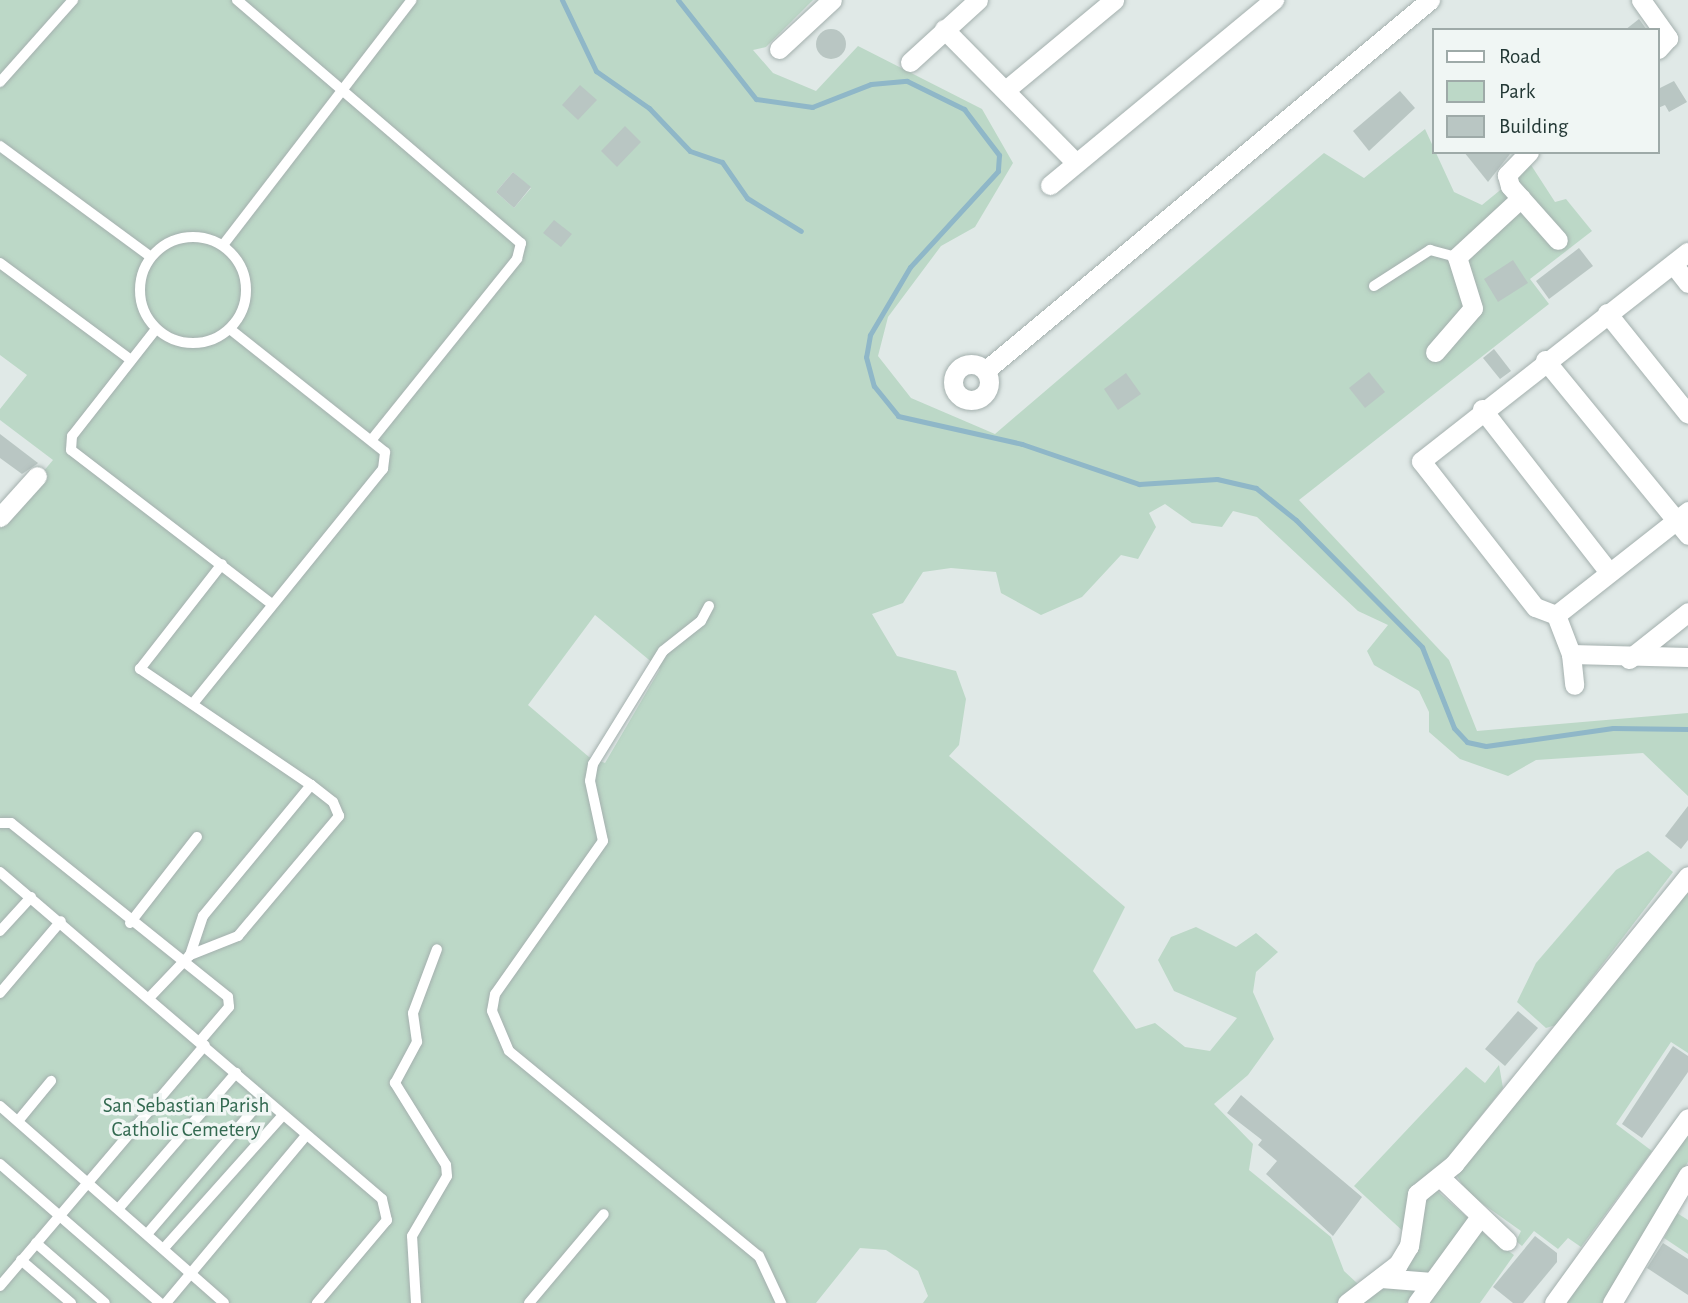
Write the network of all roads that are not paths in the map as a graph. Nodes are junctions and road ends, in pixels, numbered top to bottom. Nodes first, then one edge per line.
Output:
1 (72, 0) edge
2 (237, 0) edge
3 (412, 0) edge
4 (832, 0) edge
5 (978, 0) edge
6 (1114, 0) edge
7 (1274, 0) edge
8 (1430, 0) edge
9 (1642, 0) edge
10 (944, 29) junction
11 (1660, 47) edge
12 (779, 49) dead end
13 (909, 62) dead end
14 (0, 82) edge
15 (341, 88) junction
16 (1008, 88) junction
17 (0, 146) edge
18 (1527, 154) edge
19 (1076, 163) junction
20 (1050, 185) dead end
21 (1521, 198) junction
22 (1558, 240) dead end
23 (223, 245) junction
24 (151, 257) junction
25 (1457, 257) junction
26 (1681, 258) edge
27 (0, 263) edge
28 (1688, 283) edge
29 (1374, 286) dead end
30 (1607, 313) junction
31 (156, 329) junction
32 (230, 329) junction
33 (1435, 352) dead end
34 (131, 360) junction
35 (1545, 360) junction
36 (986, 370) dead end
37 (1482, 409) junction
38 (1688, 414) edge
39 (373, 438) junction
40 (37, 476) dead end
41 (0, 517) edge
42 (1680, 517) edge
43 (1688, 535) edge
44 (222, 564) junction
45 (1609, 572) junction
46 (272, 604) junction
47 (709, 606) dead end
48 (1688, 612) edge
49 (1556, 615) junction
50 (1671, 628) junction
51 (1571, 654) junction
52 (1688, 654) edge
53 (1629, 659) junction
54 (1574, 685) dead end
55 (195, 701) junction
56 (311, 785) junction
57 (0, 823) edge
58 (197, 837) dead end
59 (0, 873) edge
60 (1688, 876) edge
61 (31, 897) junction
62 (61, 921) junction
63 (130, 923) junction
64 (0, 932) edge
65 (437, 949) dead end
66 (187, 959) junction
67 (0, 993) edge
68 (150, 998) junction
69 (202, 1043) junction
70 (236, 1073) junction
71 (51, 1081) dead end
72 (263, 1098) junction
73 (0, 1106) edge
74 (282, 1116) junction
75 (1688, 1118) edge
76 (18, 1121) junction
77 (305, 1137) junction
78 (0, 1164) edge
79 (1688, 1175) edge
80 (1441, 1178) junction
81 (86, 1183) junction
82 (118, 1208) junction
83 (604, 1213) dead end
84 (59, 1215) junction
85 (1479, 1218) junction
86 (148, 1233) junction
87 (1507, 1241) dead end
88 (36, 1244) junction
89 (165, 1247) junction
90 (21, 1260) junction
91 (194, 1274) junction
92 (1381, 1278) junction
93 (1432, 1282) junction
94 (0, 1286) edge
95 (71, 1303) edge
96 (105, 1303) edge
97 (160, 1303) edge
98 (166, 1303) edge
99 (224, 1303) edge
100 (317, 1303) edge
101 (416, 1303) edge
102 (529, 1303) edge
103 (781, 1303) edge
104 (1347, 1303) edge
105 (1417, 1303) edge
106 (1554, 1303) edge
107 (1612, 1303) edge

1 - 14 lane
2 - 15 lane
3 - 15 lane
4 - 12 street
5 - 10 street
6 - 16 street
7 - 19 street
8 - 36 street
9 - 11 street
10 - 13 street
10 - 16 street
15 - 23 lane
15 - 39 lane
16 - 19 street
17 - 24 lane
18 - 21 street
19 - 20 street
21 - 22 street
21 - 25 street
23 - 24 lane
23 - 32 lane
24 - 31 lane
25 - 29 lane
25 - 33 street
26 - 28 street
26 - 30 street
27 - 34 lane
30 - 35 street
30 - 38 street
31 - 32 lane
31 - 34 lane
32 - 39 lane
34 - 44 lane
35 - 37 street
35 - 42 street
37 - 45 street
37 - 49 street
39 - 46 lane
40 - 41 street
42 - 43 street
42 - 45 street
44 - 46 lane
44 - 55 lane
45 - 49 street
46 - 55 lane
47 - 103 lane
48 - 50 street
49 - 51 street
50 - 52 street
50 - 53 street
51 - 53 street
51 - 54 street
52 - 53 street
55 - 56 lane
56 - 66 lane
56 - 66 lane
57 - 63 lane
58 - 63 lane
59 - 61 lane
60 - 80 street
61 - 62 lane
61 - 64 lane
62 - 67 lane
62 - 68 lane
63 - 66 lane
65 - 101 lane
66 - 68 lane
66 - 69 lane
68 - 69 lane
69 - 70 lane
69 - 81 lane
70 - 72 lane
70 - 82 lane
71 - 76 lane
72 - 74 lane
72 - 86 lane
73 - 76 lane
74 - 77 lane
74 - 89 lane
75 - 106 street
76 - 81 lane
77 - 91 lane
77 - 100 lane
78 - 84 lane
79 - 107 street
80 - 85 street
80 - 92 street
81 - 82 lane
81 - 84 lane
82 - 86 lane
83 - 102 lane
84 - 88 lane
84 - 97 lane
85 - 87 street
85 - 93 street
86 - 89 lane
88 - 90 lane
88 - 96 lane
89 - 91 lane
90 - 94 lane
90 - 95 lane
91 - 98 lane
91 - 99 lane
92 - 93 street
92 - 104 street
93 - 105 street

